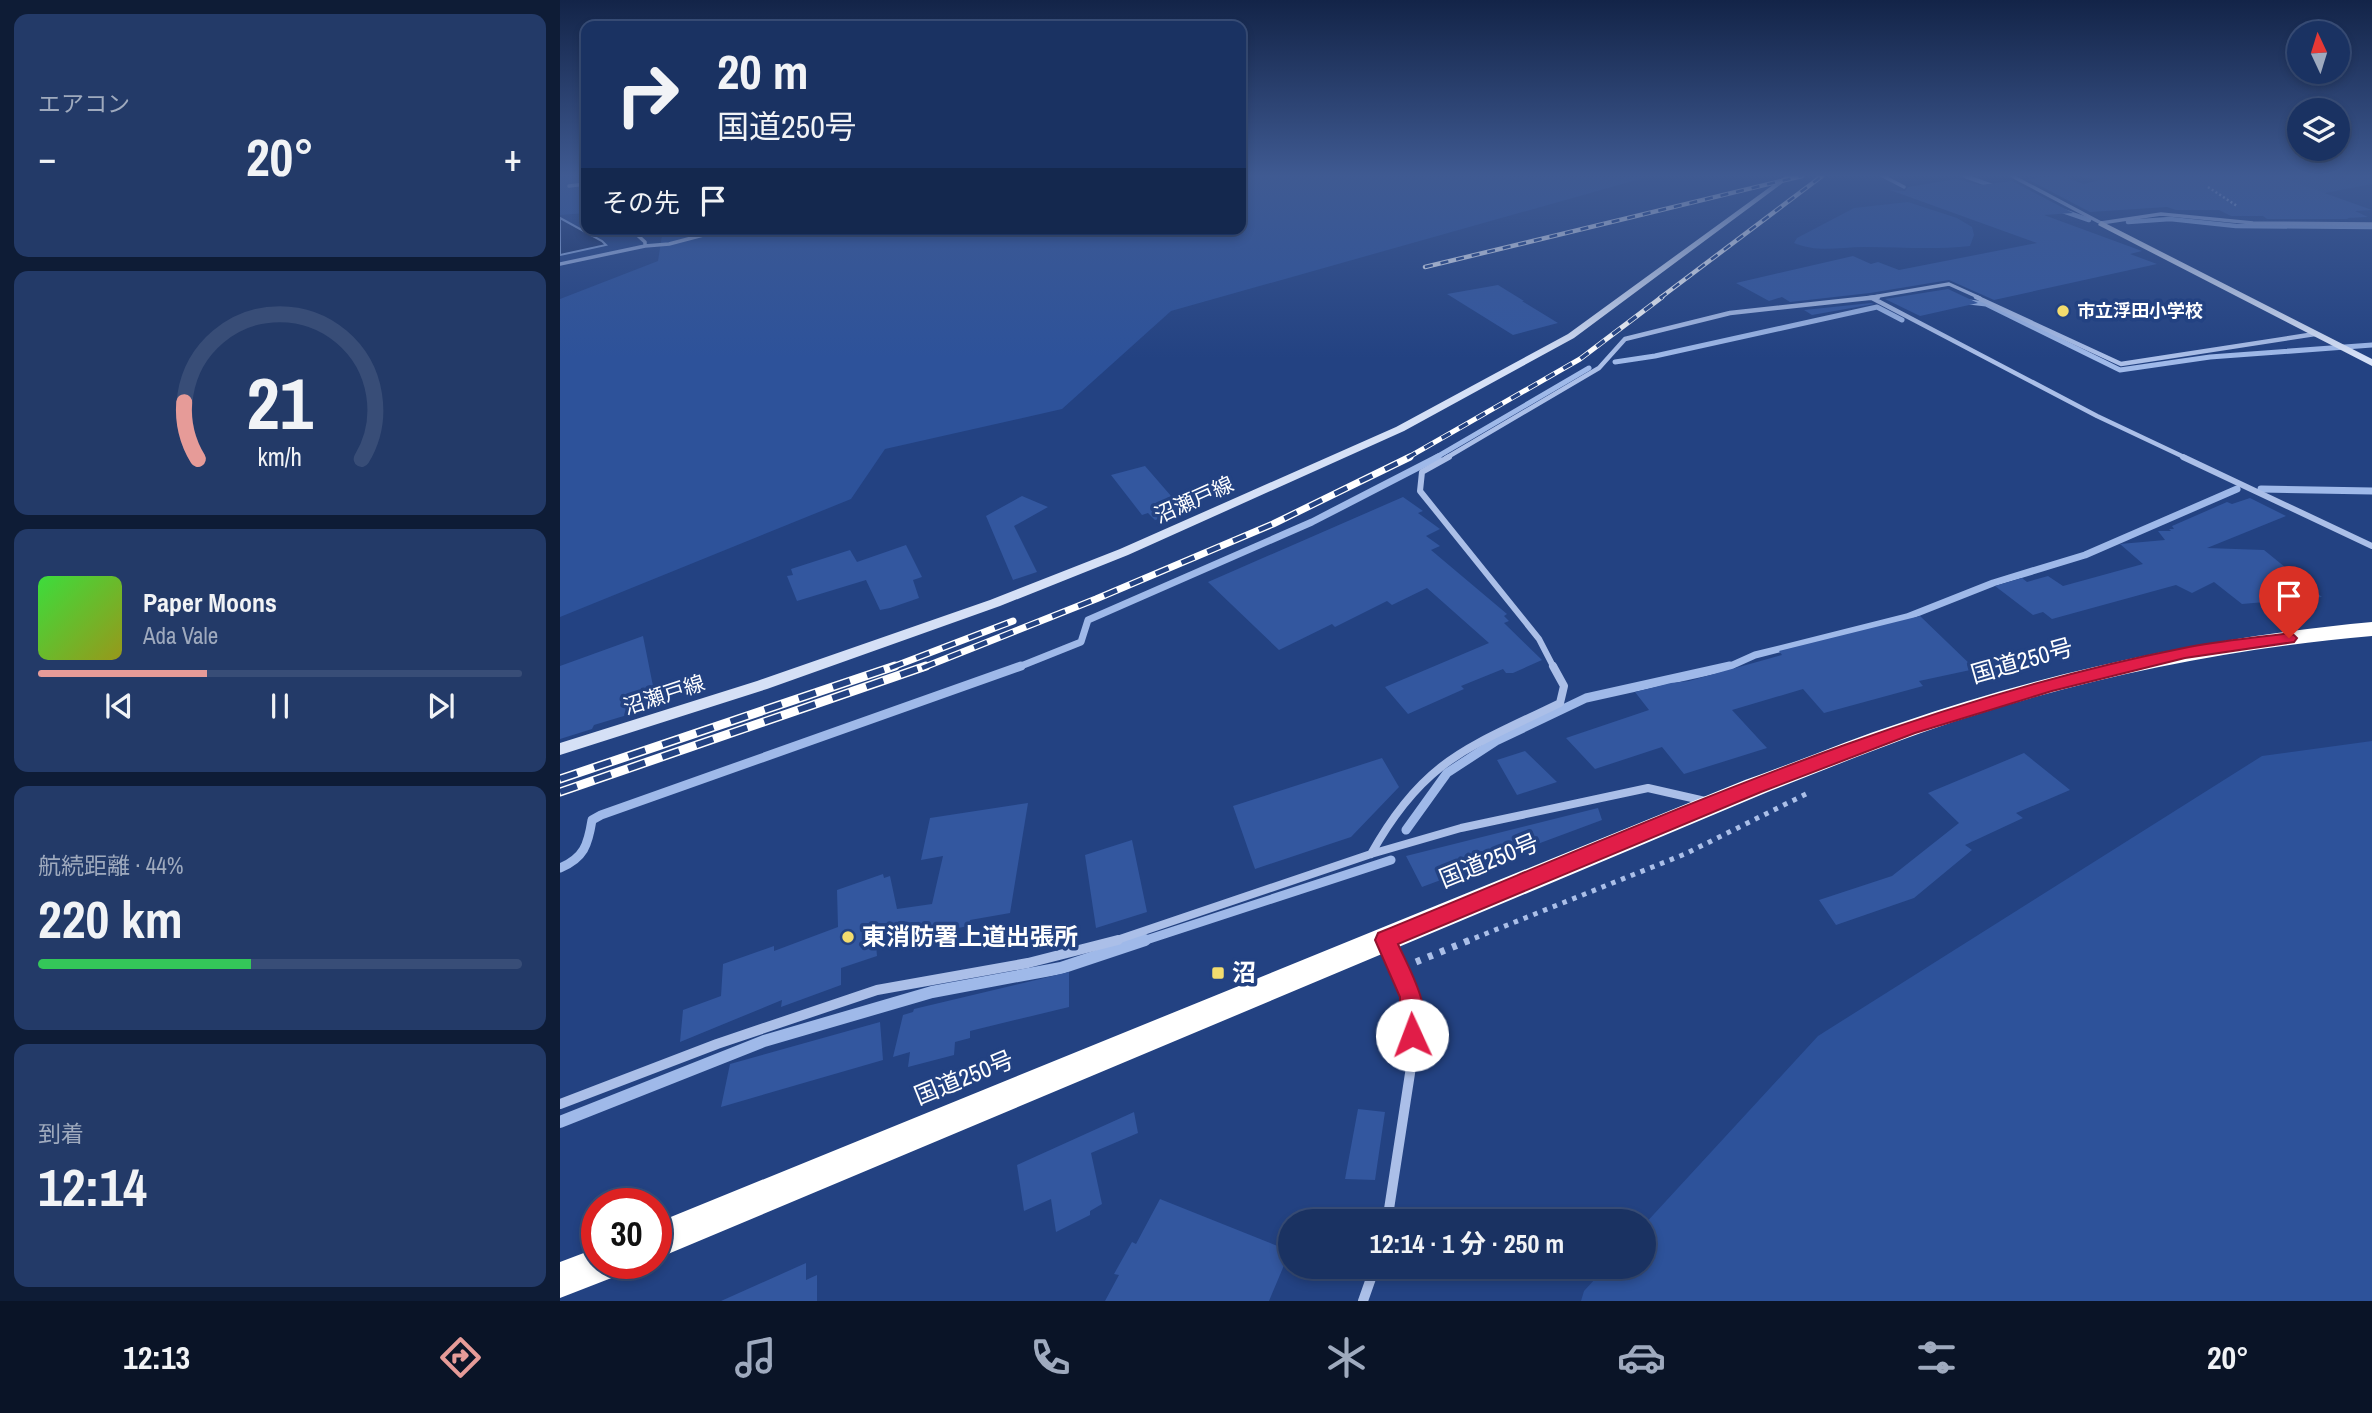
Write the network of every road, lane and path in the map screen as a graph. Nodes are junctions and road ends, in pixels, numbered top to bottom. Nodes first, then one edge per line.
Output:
1 (639, 237) edge
2 (697, 237) edge
3 (1706, 237) edge
4 (2127, 237) edge
5 (645, 246) junction
6 (560, 264) edge
7 (1871, 298) junction
8 (2315, 334) junction
9 (2372, 363) edge
10 (2372, 546) edge
11 (2372, 629) edge
12 (560, 749) edge
13 (1816, 789) dead end
14 (1716, 803) junction
15 (1371, 854) junction
16 (1385, 940) junction
17 (1431, 955) dead end
18 (560, 1104) edge
19 (1389, 1209) edge
20 (672, 1234) edge
21 (581, 1272) edge
22 (1371, 1279) edge
23 (560, 1280) edge
24 (1363, 1301) edge

1 - 5 street
2 - 5 street
3 - 12 main road, 沼瀬戸線
4 - 8 main road
5 - 6 street
7 - 8 street
7 - 10 street
7 - 15 street
8 - 9 main road
11 - 14 highway, 国道250号
13 - 17 path
14 - 15 street
14 - 16 highway, 国道250号
15 - 18 street
16 - 19 street
16 - 20 highway, 国道250号
21 - 23 highway
22 - 24 street

